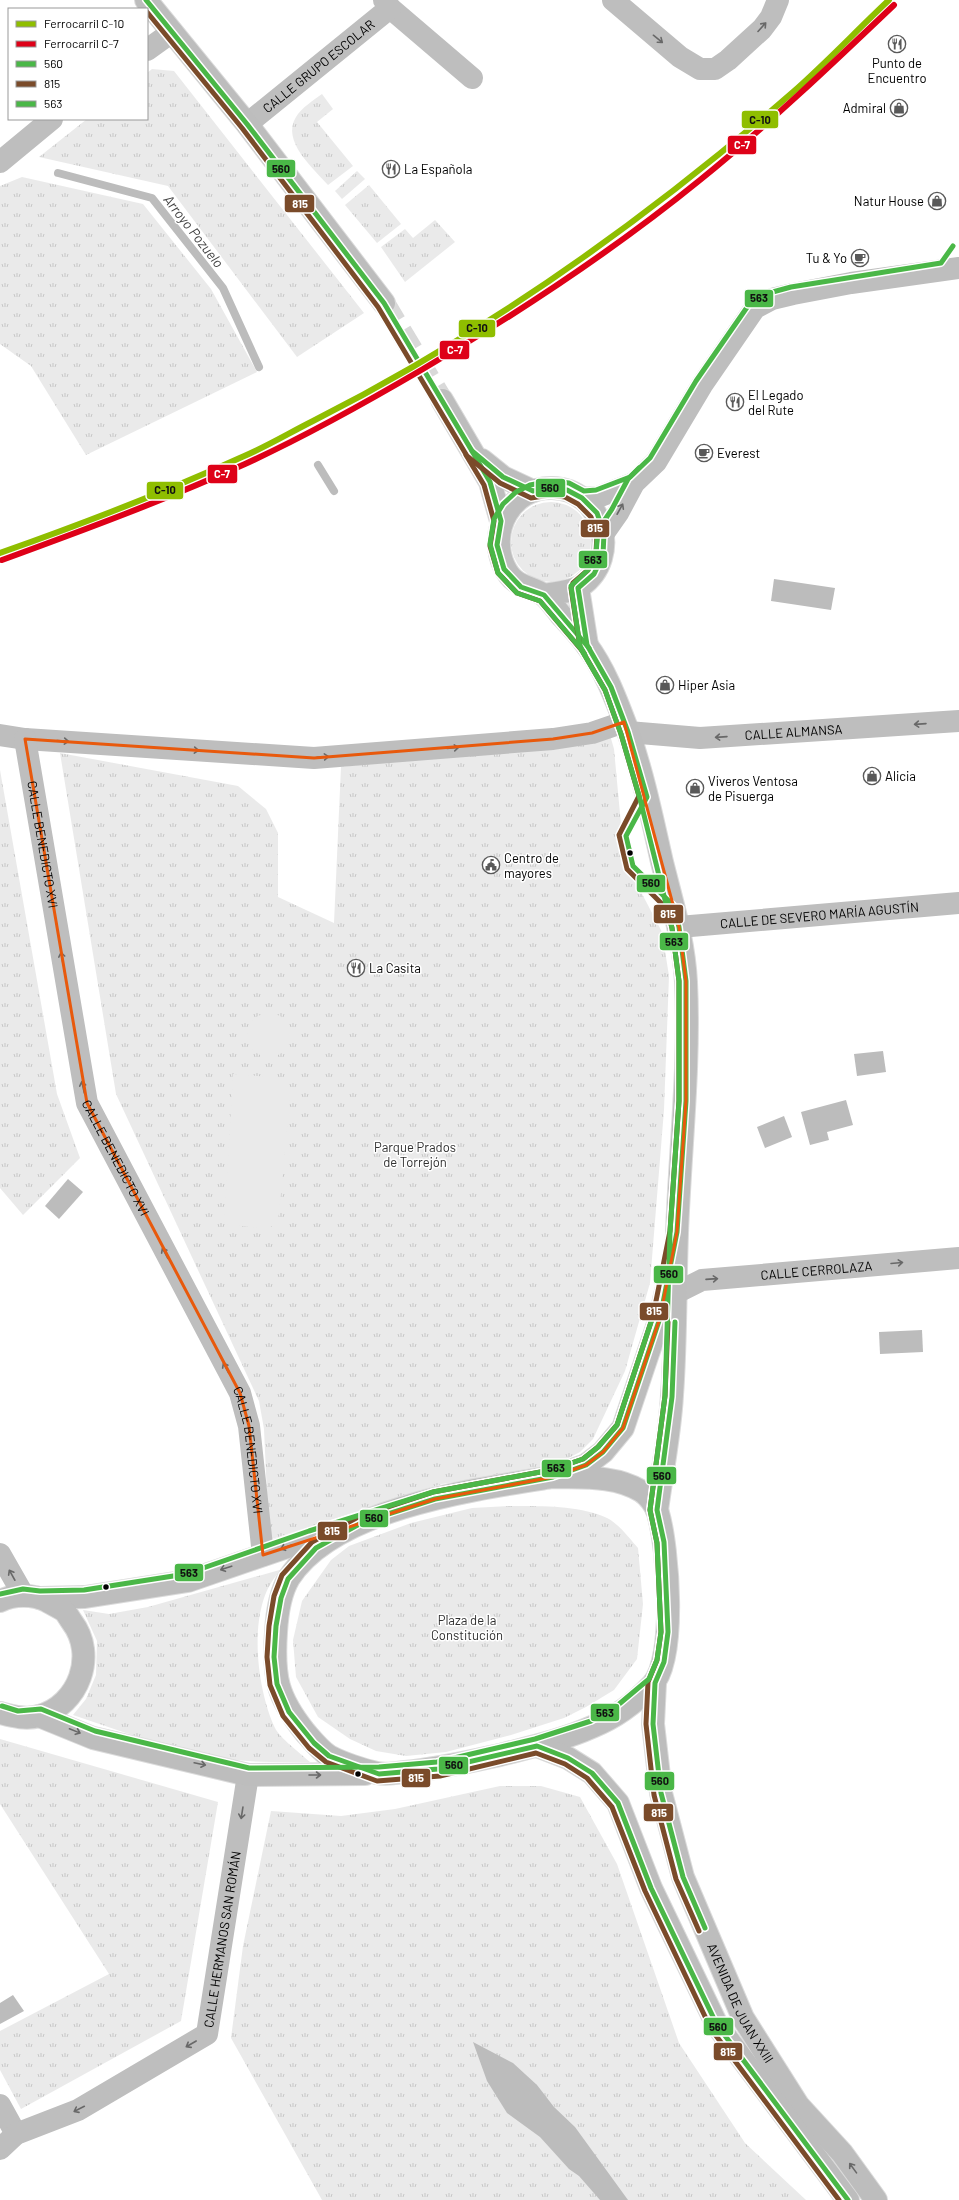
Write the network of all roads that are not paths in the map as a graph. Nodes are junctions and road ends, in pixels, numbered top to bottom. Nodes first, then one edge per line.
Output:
1 (146, 0) edge
2 (778, 0) edge
3 (387, 4) edge
4 (620, 7) edge
5 (172, 32) junction
6 (148, 49) edge
7 (472, 78) dead end
8 (45, 124) edge
9 (247, 124) junction
10 (0, 162) edge
11 (959, 250) edge
12 (952, 268) edge
13 (384, 303) tunnel mouth
14 (442, 400) tunnel mouth
15 (472, 451) junction
16 (634, 483) junction
17 (533, 491) junction
18 (582, 498) junction
19 (502, 521) junction
20 (604, 533) junction
21 (578, 588) junction
22 (544, 595) junction
23 (587, 645) junction
24 (959, 721) edge
25 (626, 727) junction
26 (0, 735) edge
27 (24, 739) junction
28 (959, 903) edge
29 (679, 927) junction
30 (677, 1232) junction
31 (959, 1258) edge
32 (676, 1293) junction
33 (553, 1477) junction
34 (657, 1510) junction
35 (363, 1522) junction
36 (0, 1554) edge
37 (263, 1555) junction
38 (32, 1597) junction
39 (0, 1601) edge
40 (655, 1683) junction
41 (0, 1713) edge
42 (39, 1716) junction
43 (537, 1746) junction
44 (379, 1774) junction
45 (248, 1775) junction
46 (0, 2105) edge
47 (16, 2134) junction
48 (0, 2149) edge
49 (848, 2200) edge
50 (876, 2200) edge

1 - 5 main road
4 -> 2 street
3 - 7 street, CALLE GRUPO ESCOLAR
3 - 9 street, CALLE GRUPO ESCOLAR
5 - 6 street
5 - 9 main road
8 - 10 street
9 - 13 main road
11 - 12 street
12 - 16 street
14 - 15 main road
15 - 17 main road
15 - 19 main road
16 - 18 street
20 -> 16 street
17 - 18 main road
17 - 19 main road
18 - 20 main road
19 - 22 main road
20 - 21 main road
21 - 22 main road
21 - 23 main road
22 - 23 main road
23 - 25 main road
24 -> 25 street, CALLE ALMANSA
27 -> 25 street
25 - 29 main road
26 - 27 street
37 -> 27 street, CALLE BENEDICTO XVI
28 - 29 street, CALLE DE SEVERO MARÍA AGUSTÍN
29 - 30 main road
30 - 32 main road
30 - 33 main road
32 -> 31 street, CALLE CERROLAZA
32 - 34 main road
33 - 34 main road
33 - 35 main road
34 - 40 main road
35 -> 37 main road
35 - 44 main road
38 -> 36 street
37 -> 38 main road
38 - 39 main road
38 - 42 main road
40 - 43 main road
50 -> 40 main road, AVENIDA DE JUAN XXIII
41 - 42 main road
42 -> 45 main road
43 - 44 main road
43 - 49 main road, AVENIDA DE JUAN XXIII
45 -> 44 main road
45 -> 47 street, CALLE HERMANOS SAN ROMÁN
46 - 47 street
47 - 48 street, CALLE HERMANOS SAN ROMÁN

